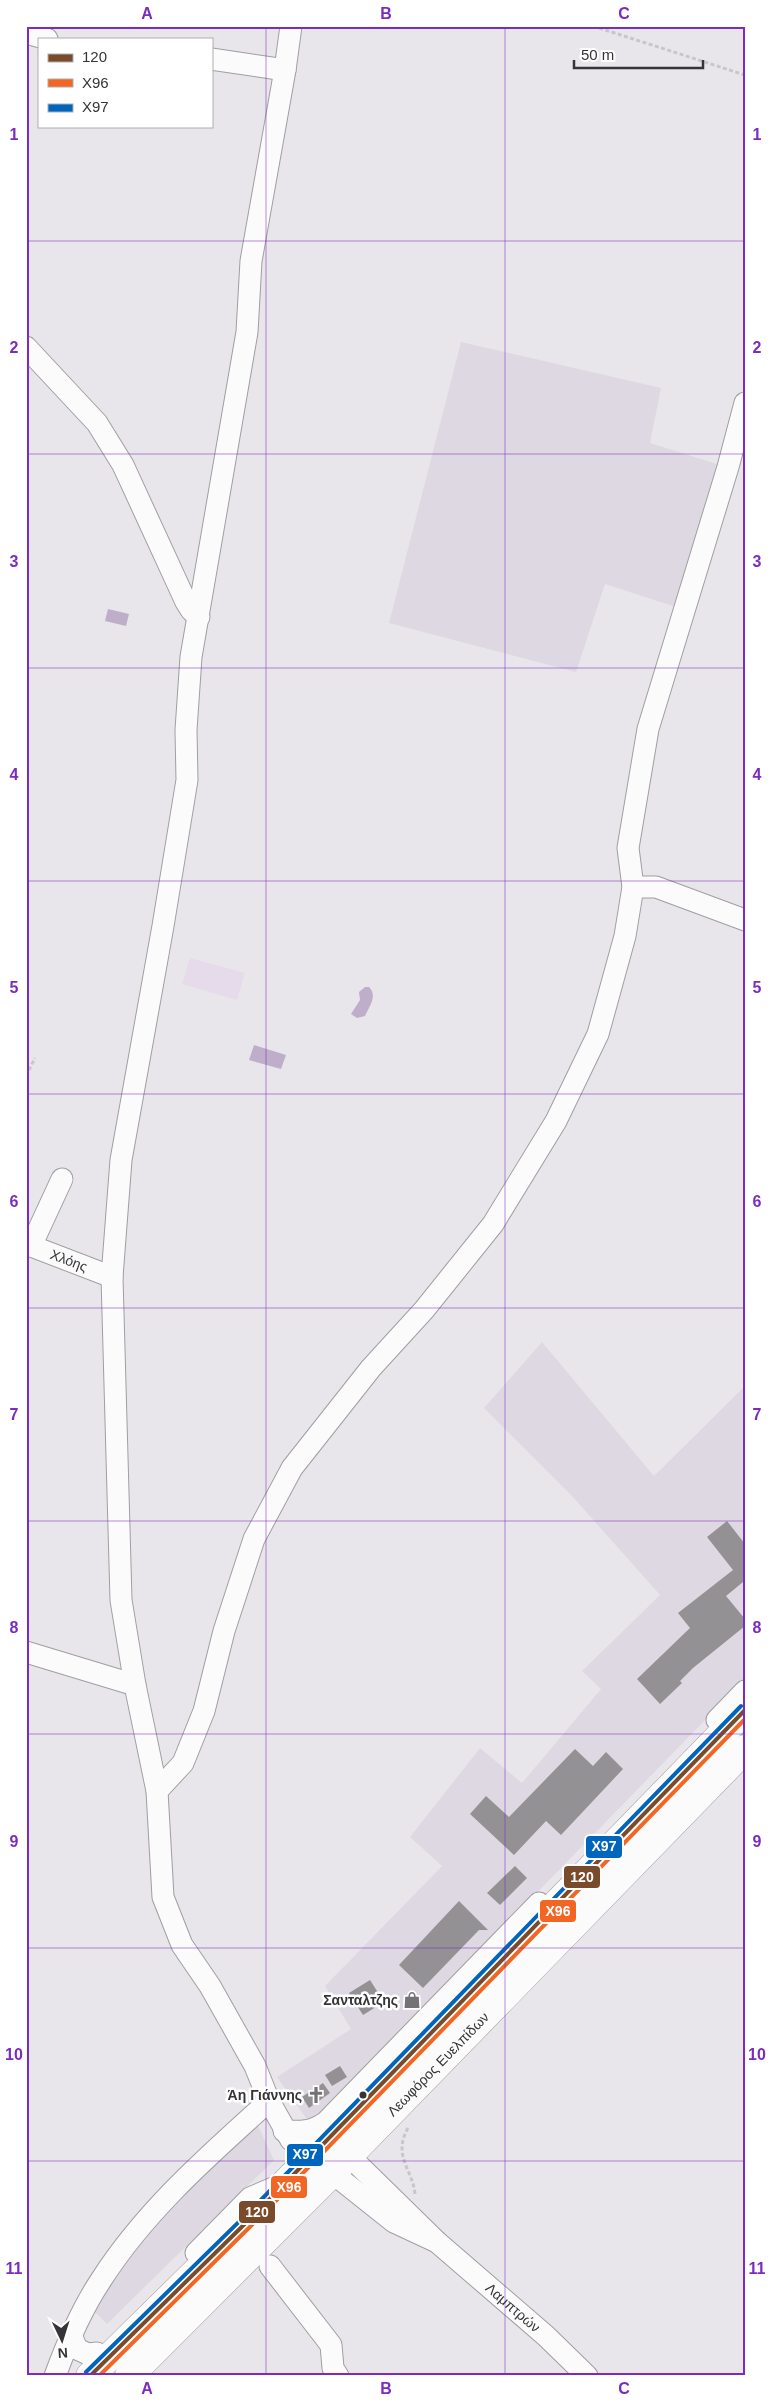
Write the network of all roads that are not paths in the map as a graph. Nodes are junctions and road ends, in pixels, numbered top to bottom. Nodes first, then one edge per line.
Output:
1 (291, 26) edge
2 (26, 33) edge
3 (44, 38) edge
4 (212, 59) edge
5 (285, 70) junction
6 (26, 347) edge
7 (745, 404) edge
8 (199, 617) junction
9 (633, 887) junction
10 (745, 920) edge
11 (62, 1178) dead end
12 (28, 1245) edge
13 (112, 1277) junction
14 (26, 1652) edge
15 (135, 1685) junction
16 (745, 1691) edge
17 (745, 1710) edge
18 (745, 1750) edge
19 (157, 1790) junction
20 (269, 2101) junction
21 (284, 2131) junction
22 (331, 2162) junction
23 (437, 2242) junction
24 (270, 2266) dead end
25 (71, 2335) junction
26 (94, 2364) edge
27 (55, 2376) edge
28 (77, 2376) edge
29 (129, 2376) edge
30 (338, 2376) edge
31 (587, 2376) edge

1 - 5 street
2 - 3 street
4 - 5 street
5 - 8 street
6 - 8 street
7 - 9 street
8 - 13 street
9 - 10 street
9 - 19 street
11 - 12 street
12 - 13 street, Χλόης
13 - 15 street
14 - 15 street
15 - 19 street
16 - 21 street
17 - 22 main road, Λεωφόρος Ευελπίδων
18 - 22 main road, Λεωφόρος Ευελπίδων
19 - 20 street
20 - 21 street
20 - 25 street
21 - 22 street
22 - 23 street, Λαμπτρών
22 - 23 street, Λαμπτρών
22 - 26 main road, Λεωφόρος Ευελπίδων
22 - 29 main road, Λεωφόρος Ευελπίδων
23 - 31 street, Λαμπτρών
24 - 30 street
25 - 26 street
25 - 27 street
26 - 28 street

